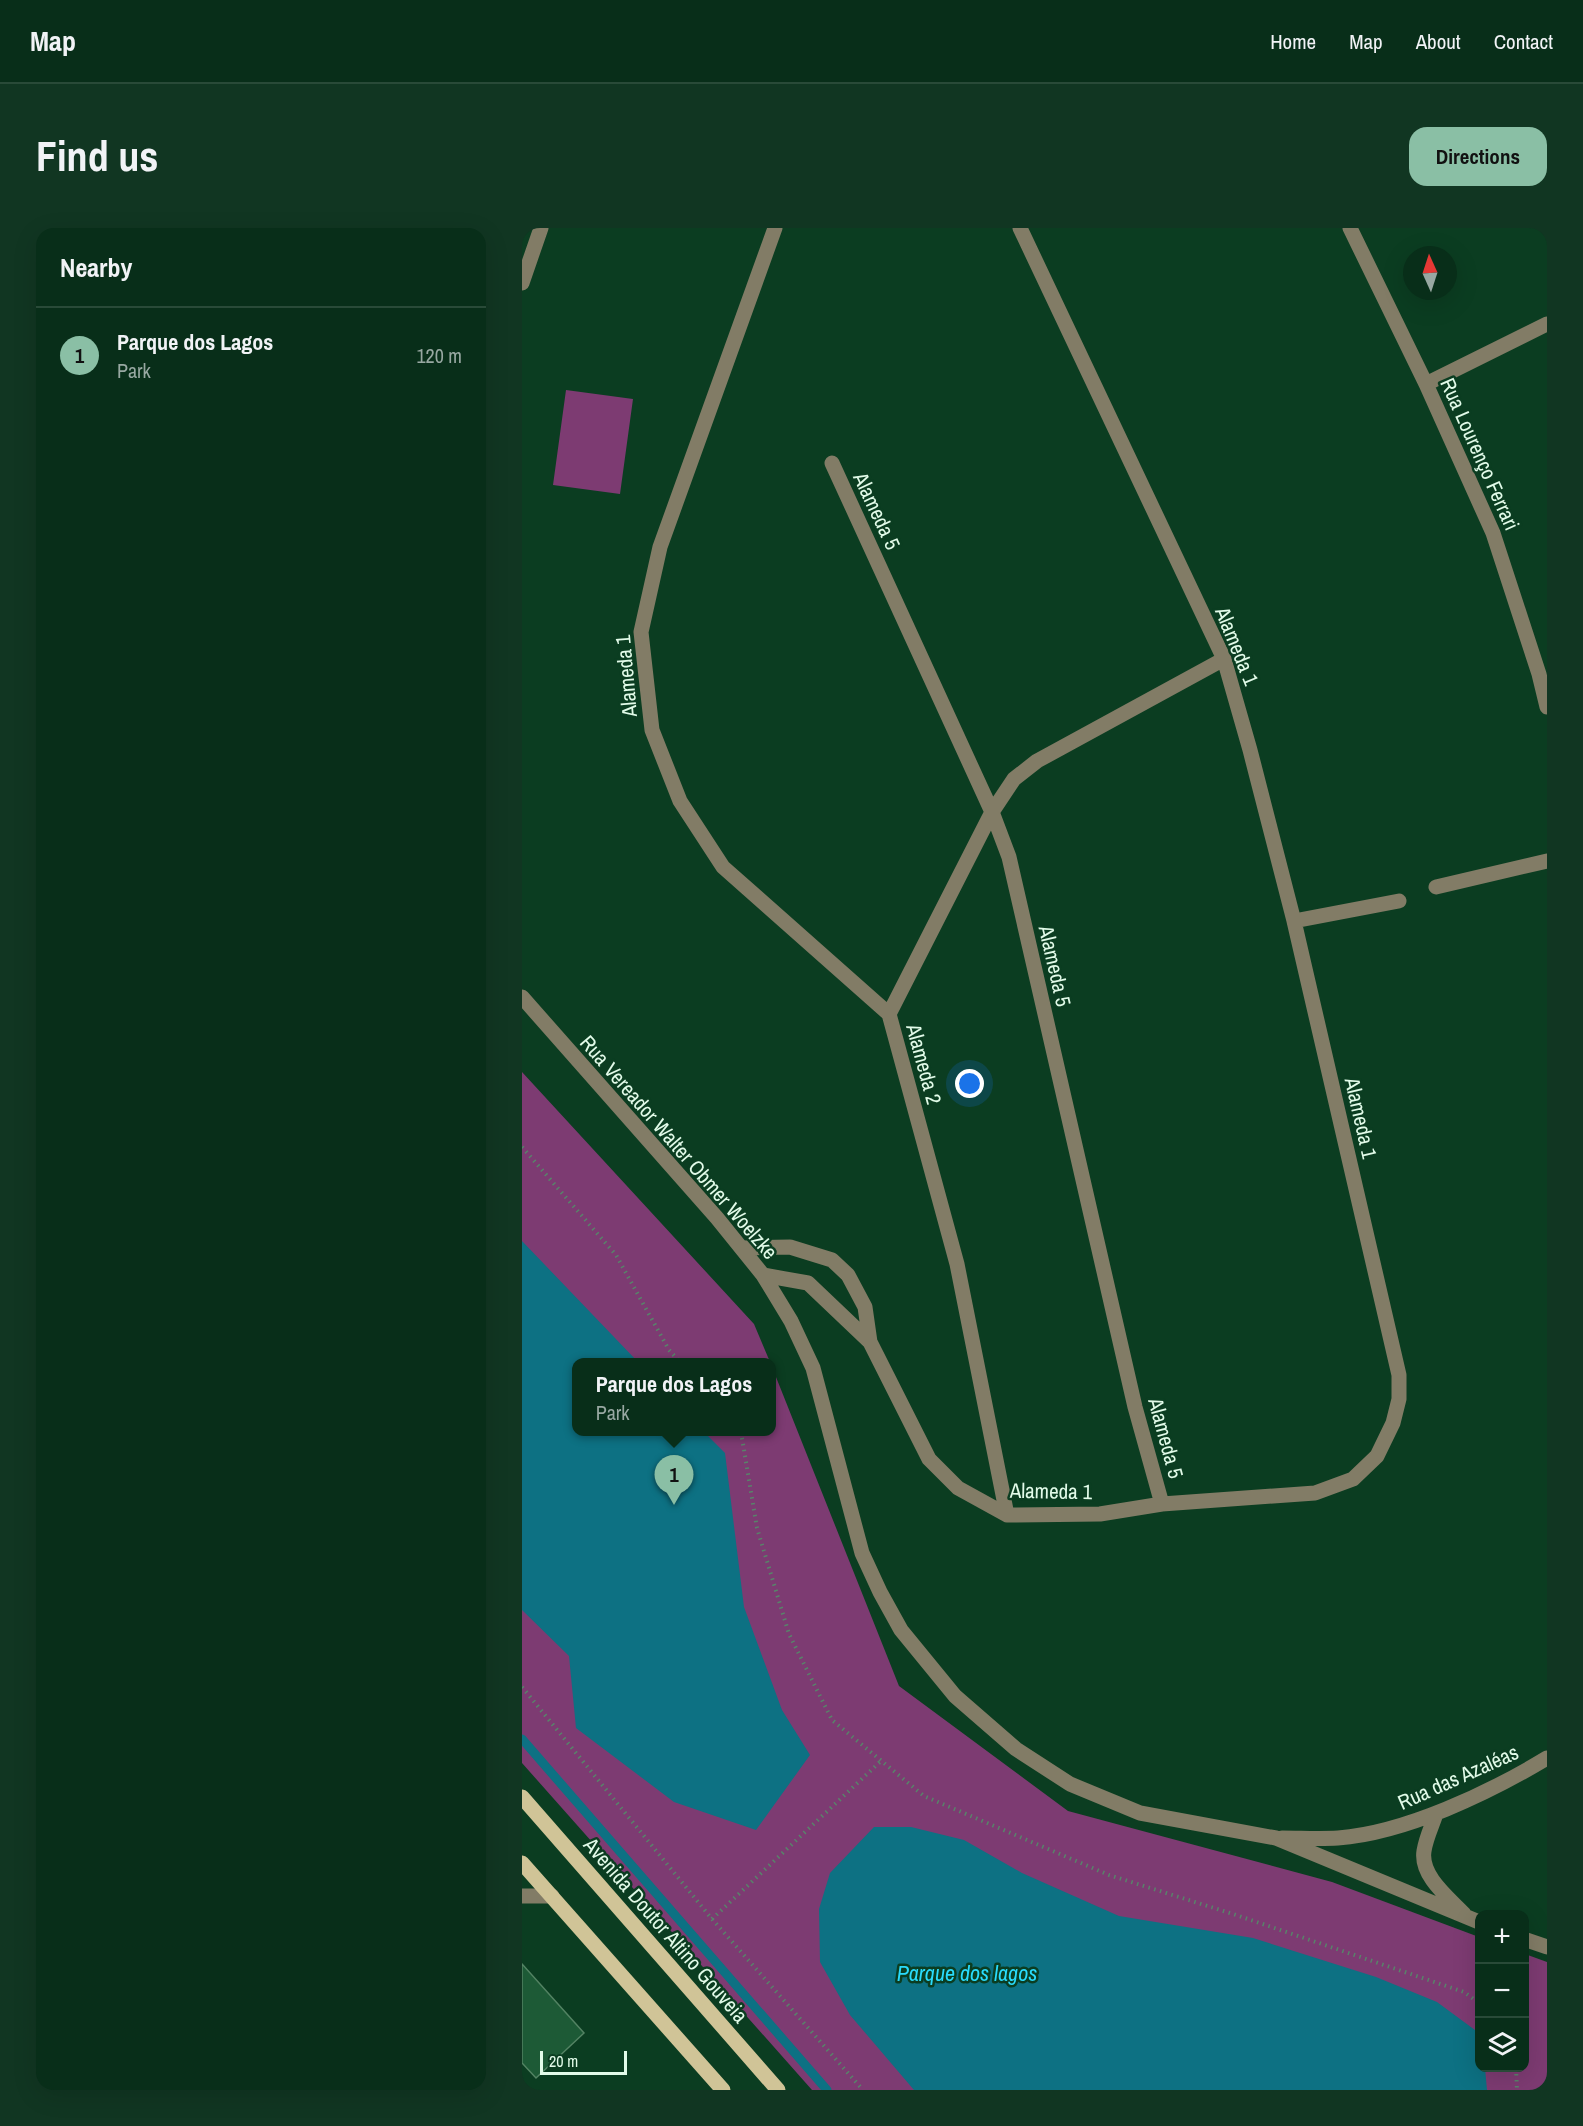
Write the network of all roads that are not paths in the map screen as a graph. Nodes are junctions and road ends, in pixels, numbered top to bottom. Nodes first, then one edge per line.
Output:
1 (542, 228) edge
2 (775, 228) edge
3 (1020, 228) edge
4 (1350, 228) edge
5 (522, 283) edge
6 (1547, 324) edge
7 (1426, 384) junction
8 (832, 463) dead end
9 (1224, 659) junction
10 (1547, 707) edge
11 (992, 812) junction
12 (1547, 861) edge
13 (1436, 887) dead end
14 (1399, 901) dead end
15 (1294, 921) junction
16 (522, 997) edge
17 (889, 1014) junction
18 (742, 1248) junction
19 (763, 1275) junction
20 (870, 1342) junction
21 (1162, 1504) junction
22 (1007, 1515) junction
23 (1547, 1758) edge
24 (522, 1797) edge
25 (1436, 1814) junction
26 (1276, 1838) junction
27 (522, 1863) edge
28 (522, 1896) edge
29 (552, 1896) junction
30 (1474, 1920) edge
31 (1529, 1941) edge
32 (1547, 1947) edge
33 (723, 2090) edge
34 (778, 2090) edge

1 - 5 street
2 - 17 street, Alameda 1
3 - 9 street, Alameda 1
4 - 7 street, Rua Lourenço Ferrari
6 - 7 street
7 - 10 street, Rua Lourenço Ferrari
8 - 11 street, Alameda 5
9 - 11 street, Alameda 2
9 - 15 street, Alameda 1
11 - 17 street, Alameda 2
11 - 21 street, Alameda 5
12 - 13 street
14 - 15 street
15 - 21 street, Alameda 1
16 - 18 street, Rua Vereador Walter Obmer Woelzke
17 - 22 street, Alameda 2
18 - 19 street, Rua Vereador Walter Obmer Woelzke
18 - 20 street, Alameda 1
19 - 20 street, Alameda 1
19 - 26 street, Rua Vereador Walter Obmer Woelzke
20 - 22 street, Alameda 1
21 - 22 street, Alameda 1
23 - 25 street, Rua das Azaléas
24 - 34 main road, Avenida Doutor Altino Gouveia
25 - 26 street, Rua das Azaléas
25 - 30 street, Rua Vereador Walter Obmer Woelzke
26 - 30 street, Rua Vereador Walter Obmer Woelzke
27 - 29 main road
28 - 29 street
29 - 33 main road
31 - 32 street

